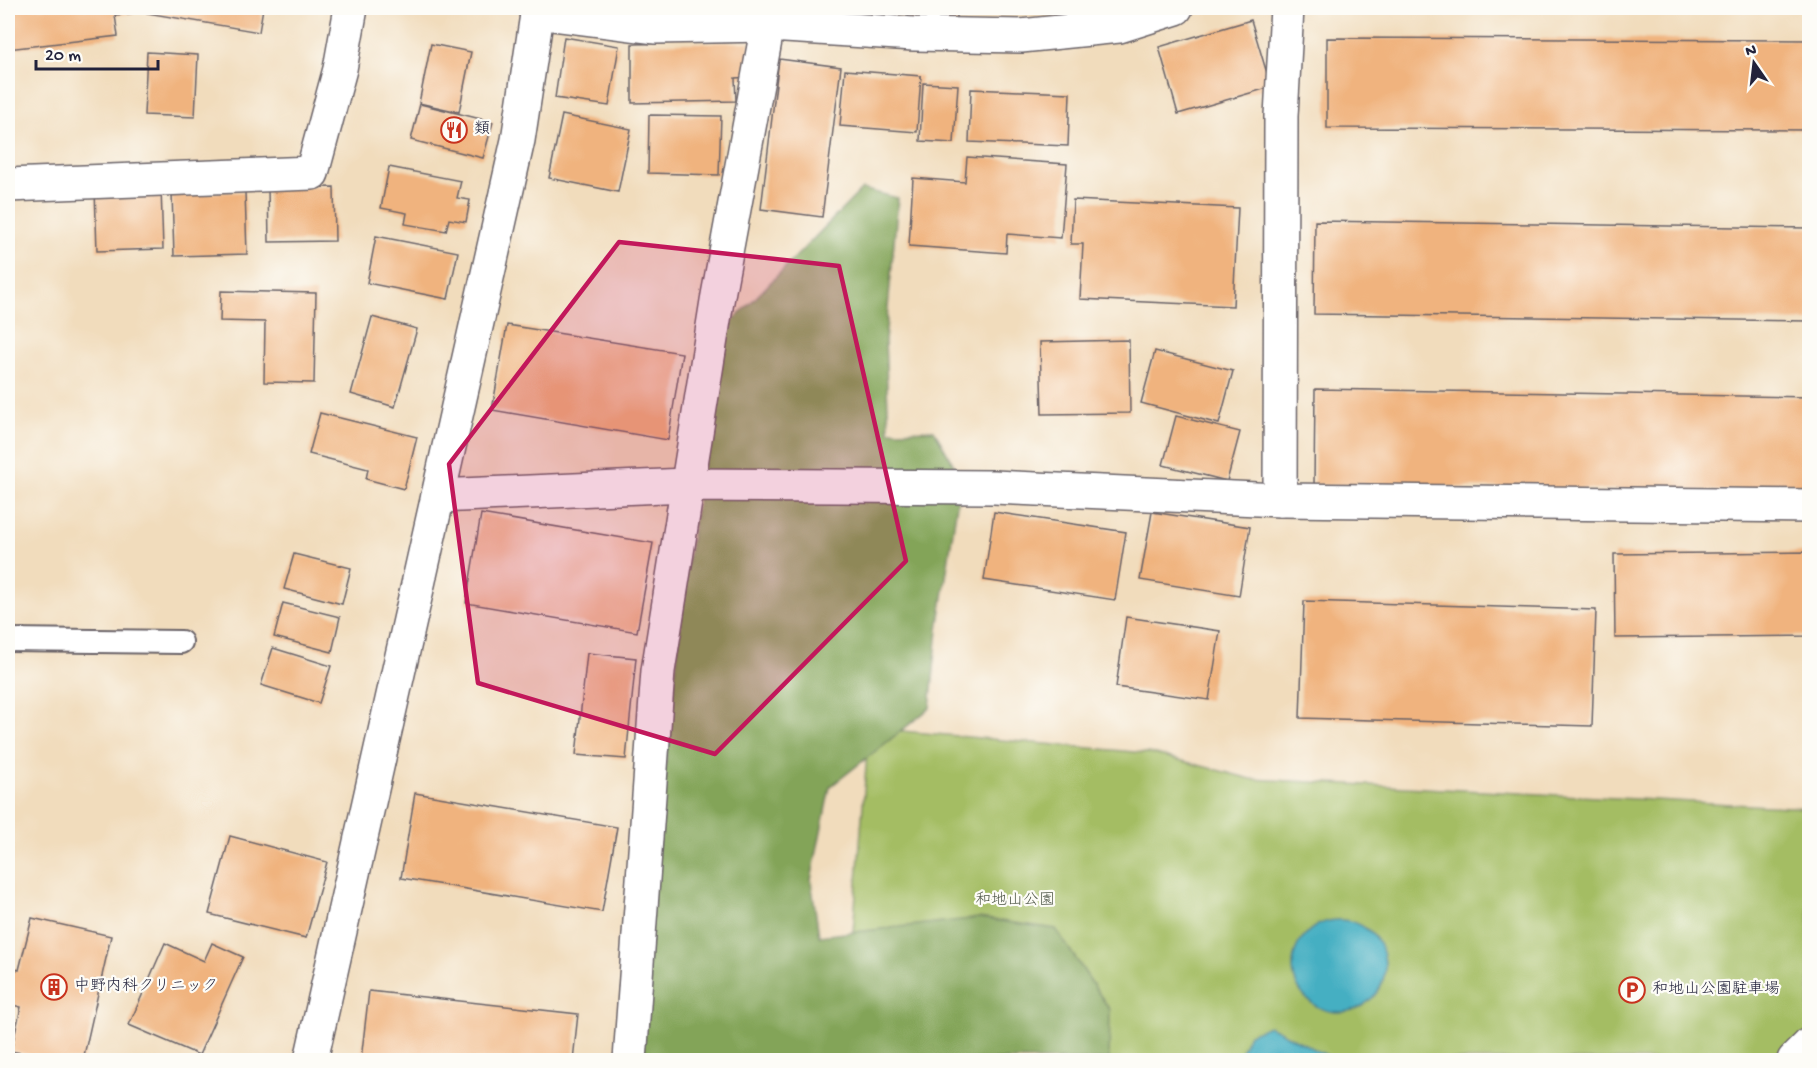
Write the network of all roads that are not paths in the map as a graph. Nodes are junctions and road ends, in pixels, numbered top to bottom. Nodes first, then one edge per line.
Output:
1 (351, 8) edge
2 (1176, 8) edge
3 (1287, 8) edge
4 (537, 10) edge
5 (770, 16) edge
6 (8, 185) edge
7 (686, 485) junction
8 (438, 496) junction
9 (1280, 500) junction
10 (1809, 506) edge
11 (8, 640) edge
12 (181, 642) dead end
13 (1809, 1044) edge
14 (311, 1060) edge
15 (630, 1060) edge
16 (1794, 1060) edge

1 - 6 street
2 - 5 street
3 - 9 street
4 - 5 street
4 - 8 street
5 - 7 street
7 - 8 street
7 - 9 street
7 - 15 street
8 - 14 street
9 - 10 street
11 - 12 lane
13 - 16 street

